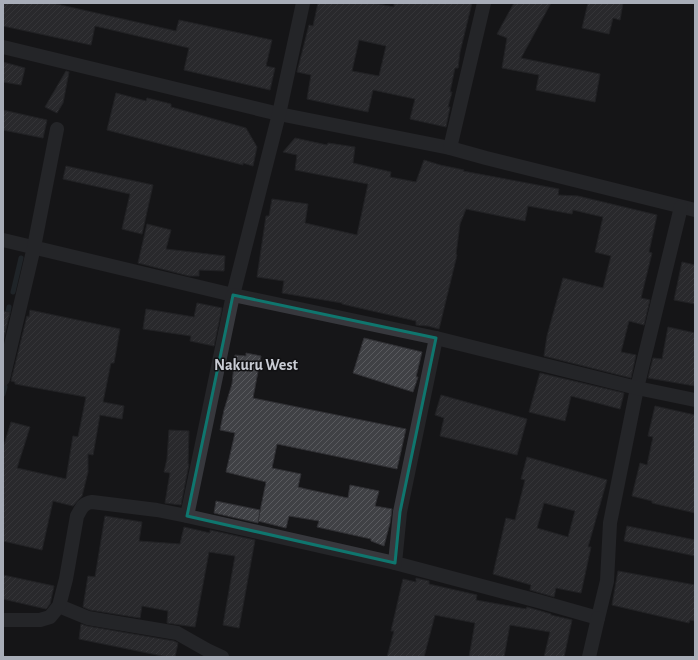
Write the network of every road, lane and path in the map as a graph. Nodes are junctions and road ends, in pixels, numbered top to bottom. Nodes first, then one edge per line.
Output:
1 (303, 3) edge
2 (484, 3) edge
3 (3, 47) edge
4 (279, 114) junction
5 (57, 130) dead end
6 (450, 148) junction
7 (681, 207) junction
8 (695, 210) edge
9 (3, 240) edge
10 (34, 247) junction
11 (233, 295) junction
12 (436, 338) junction
13 (3, 379) edge
14 (637, 388) junction
15 (695, 400) edge
16 (187, 516) junction
17 (395, 563) junction
18 (59, 606) junction
19 (598, 618) junction
20 (3, 620) edge
21 (222, 657) edge
22 (589, 657) edge

1 - 4 street
2 - 6 street
3 - 4 street
4 - 6 street
4 - 11 street
5 - 10 street
6 - 7 street
7 - 8 street
7 - 14 street
9 - 10 street
10 - 11 street
10 - 13 street
11 - 12 street
11 - 16 street
12 - 14 street
12 - 17 street
14 - 15 street
14 - 19 street
16 - 17 street
16 - 18 street
17 - 19 street
18 - 20 street
18 - 21 street
19 - 22 street

